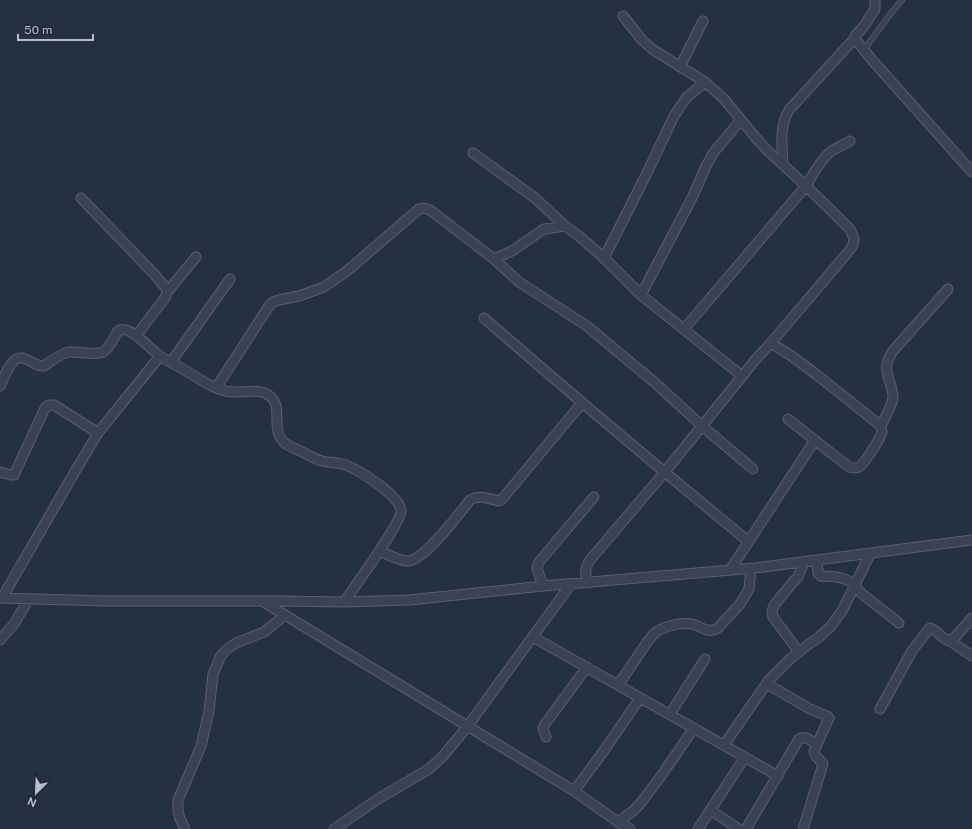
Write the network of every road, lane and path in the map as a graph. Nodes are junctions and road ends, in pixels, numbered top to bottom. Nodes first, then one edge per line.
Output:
1 (875, 0) edge
2 (902, 0) edge
3 (623, 16) dead end
4 (703, 21) dead end
5 (855, 38) junction
6 (864, 50) junction
7 (680, 67) junction
8 (705, 82) junction
9 (740, 121) junction
10 (850, 141) dead end
11 (473, 153) dead end
12 (783, 165) junction
13 (972, 172) edge
14 (806, 186) junction
15 (81, 198) dead end
16 (565, 226) junction
17 (196, 257) dead end
18 (604, 258) junction
19 (494, 259) junction
20 (230, 279) dead end
21 (948, 289) dead end
22 (168, 291) junction
23 (641, 295) junction
24 (484, 318) dead end
25 (684, 330) junction
26 (136, 336) junction
27 (771, 343) junction
28 (160, 356) junction
29 (171, 362) junction
30 (742, 376) junction
31 (0, 386) edge
32 (216, 388) junction
33 (582, 404) junction
34 (788, 420) dead end
35 (702, 426) junction
36 (881, 426) junction
37 (98, 433) junction
38 (815, 440) junction
39 (753, 470) dead end
40 (0, 472) edge
41 (664, 473) junction
42 (594, 496) dead end
43 (972, 540) edge
44 (748, 541) junction
45 (380, 551) junction
46 (870, 554) junction
47 (817, 560) junction
48 (804, 562) junction
49 (751, 568) junction
50 (730, 570) junction
51 (588, 583) junction
52 (571, 584) junction
53 (543, 586) junction
54 (855, 586) junction
55 (1, 598) edge
56 (30, 599) junction
57 (262, 601) junction
58 (344, 602) junction
59 (285, 615) junction
60 (972, 618) edge
61 (899, 623) dead end
62 (533, 636) junction
63 (0, 640) edge
64 (950, 641) junction
65 (800, 652) junction
66 (972, 656) edge
67 (705, 659) dead end
68 (587, 667) junction
69 (767, 684) junction
70 (618, 685) junction
71 (640, 698) junction
72 (880, 709) dead end
73 (670, 714) junction
74 (467, 727) junction
75 (694, 728) junction
76 (546, 737) dead end
77 (817, 744) junction
78 (724, 745) junction
79 (744, 757) junction
80 (778, 776) junction
81 (574, 791) junction
82 (710, 810) junction
83 (618, 822) junction
84 (185, 829) edge
85 (334, 829) edge
86 (630, 829) edge
87 (698, 829) edge
88 (739, 829) edge
89 (746, 829) edge
90 (803, 829) edge

1 - 5 street
2 - 6 lane
3 - 7 street
4 - 7 street
5 - 6 street
5 - 12 street
6 - 13 street
7 - 8 street
8 - 9 street
8 - 18 street
9 - 12 street
9 - 23 street
10 - 14 street
11 - 16 street
12 - 14 street
14 - 25 street
14 - 27 street
15 - 22 street
16 - 18 street
16 - 19 street
17 - 22 street
18 - 23 street
19 - 32 street
19 - 35 street
20 - 29 street
21 - 36 street
22 - 26 street
23 - 25 street
24 - 33 street
25 - 30 street
26 - 28 street
26 - 31 street
27 - 30 street
27 - 36 street
28 - 29 street
28 - 37 street
29 - 32 street
30 - 35 street
32 - 45 street
33 - 41 street
33 - 45 street
34 - 38 street
35 - 39 street
35 - 41 street
36 - 38 street
37 - 40 street
37 - 55 street
38 - 44 street
41 - 44 street
41 - 51 street
42 - 53 street
43 - 46 street
44 - 50 street
45 - 58 street
46 - 47 street
46 - 54 street
47 - 48 street
47 - 54 street
48 - 49 street
48 - 65 street
49 - 50 street
49 - 70 street
50 - 51 street
51 - 52 street
52 - 53 street
52 - 62 street
53 - 58 street
54 - 61 street
54 - 65 street
55 - 56 street
56 - 57 street
56 - 63 street
57 - 58 street
57 - 59 street
59 - 74 street
59 - 84 street
60 - 64 street
62 - 68 street
62 - 74 street
64 - 66 street
64 - 72 street
65 - 69 street
67 - 73 street
68 - 70 street
68 - 76 street
69 - 77 street
69 - 78 street
70 - 71 street
71 - 73 street
71 - 81 street
73 - 75 street
74 - 81 street
74 - 85 street
75 - 78 street
75 - 83 street
77 - 80 street
77 - 90 street
78 - 79 street
79 - 80 street
79 - 82 street
80 - 89 street
81 - 83 street
82 - 87 street
82 - 88 street
83 - 86 street

